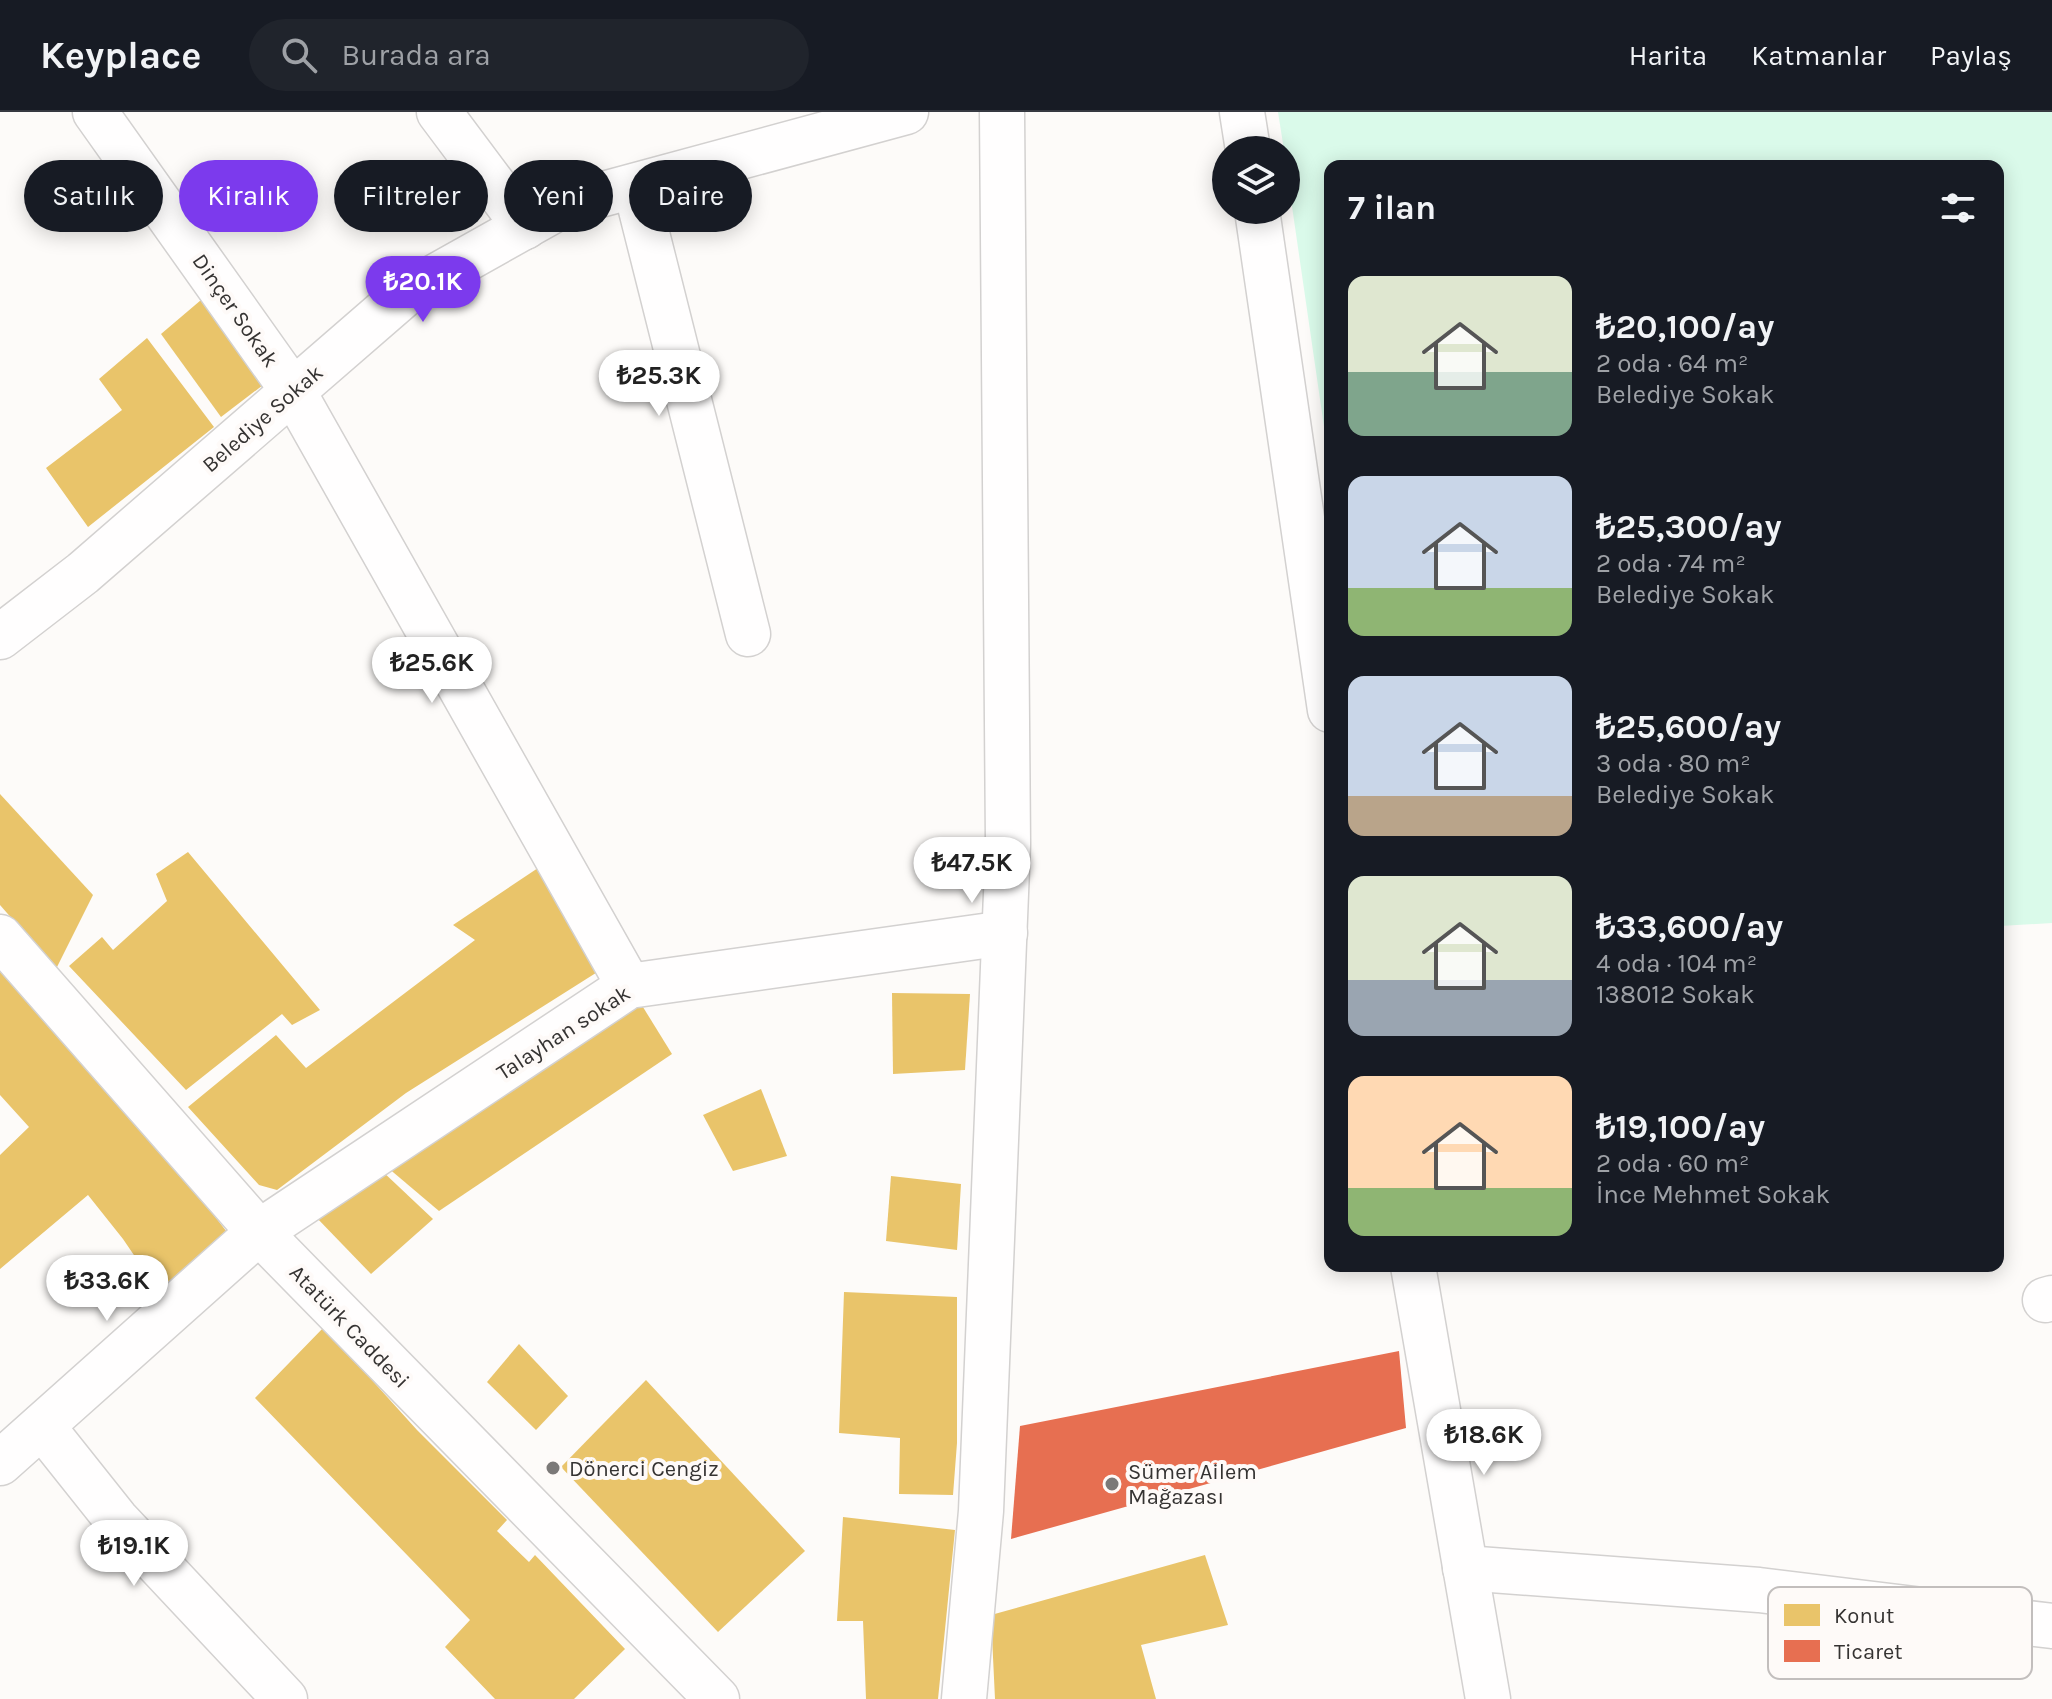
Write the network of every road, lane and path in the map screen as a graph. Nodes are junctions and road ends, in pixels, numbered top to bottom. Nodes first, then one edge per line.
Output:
1 (95, 112) edge
2 (439, 112) edge
3 (906, 112) edge
4 (1002, 112) edge
5 (1242, 112) edge
6 (1246, 136) edge
7 (730, 160) edge
8 (504, 199) edge
9 (1259, 224) edge
10 (516, 232) edge
11 (647, 232) edge
12 (293, 391) junction
13 (748, 634) dead end
14 (0, 637) edge
15 (1324, 669) edge
16 (1005, 933) junction
17 (0, 937) edge
18 (629, 986) junction
19 (259, 1232) junction
20 (1414, 1272) edge
21 (42, 1426) junction
22 (2, 1458) edge
23 (1465, 1568) junction
24 (1768, 1591) edge
25 (2032, 1624) edge
26 (2052, 1626) edge
27 (285, 1699) edge
28 (717, 1699) edge
29 (964, 1699) edge
30 (1488, 1699) edge

1 - 12 street, Dinçer Sokak
2 - 8 street
3 - 7 street, Belediye Sokak
4 - 16 street
5 - 6 street
9 - 15 street
10 - 12 street, Belediye Sokak
11 - 13 street
12 - 14 street, Belediye Sokak
12 - 18 street, Dinçer Sokak
16 - 18 street, Talayhan sokak
16 - 29 street
17 - 19 street, Atatürk Caddesi
18 - 19 street, Talayhan sokak
19 - 21 street, Talayhan sokak
19 - 28 street, Atatürk Caddesi
20 - 23 street
21 - 22 street, Talayhan sokak
21 - 27 street
23 - 24 street
23 - 30 street
25 - 26 street

